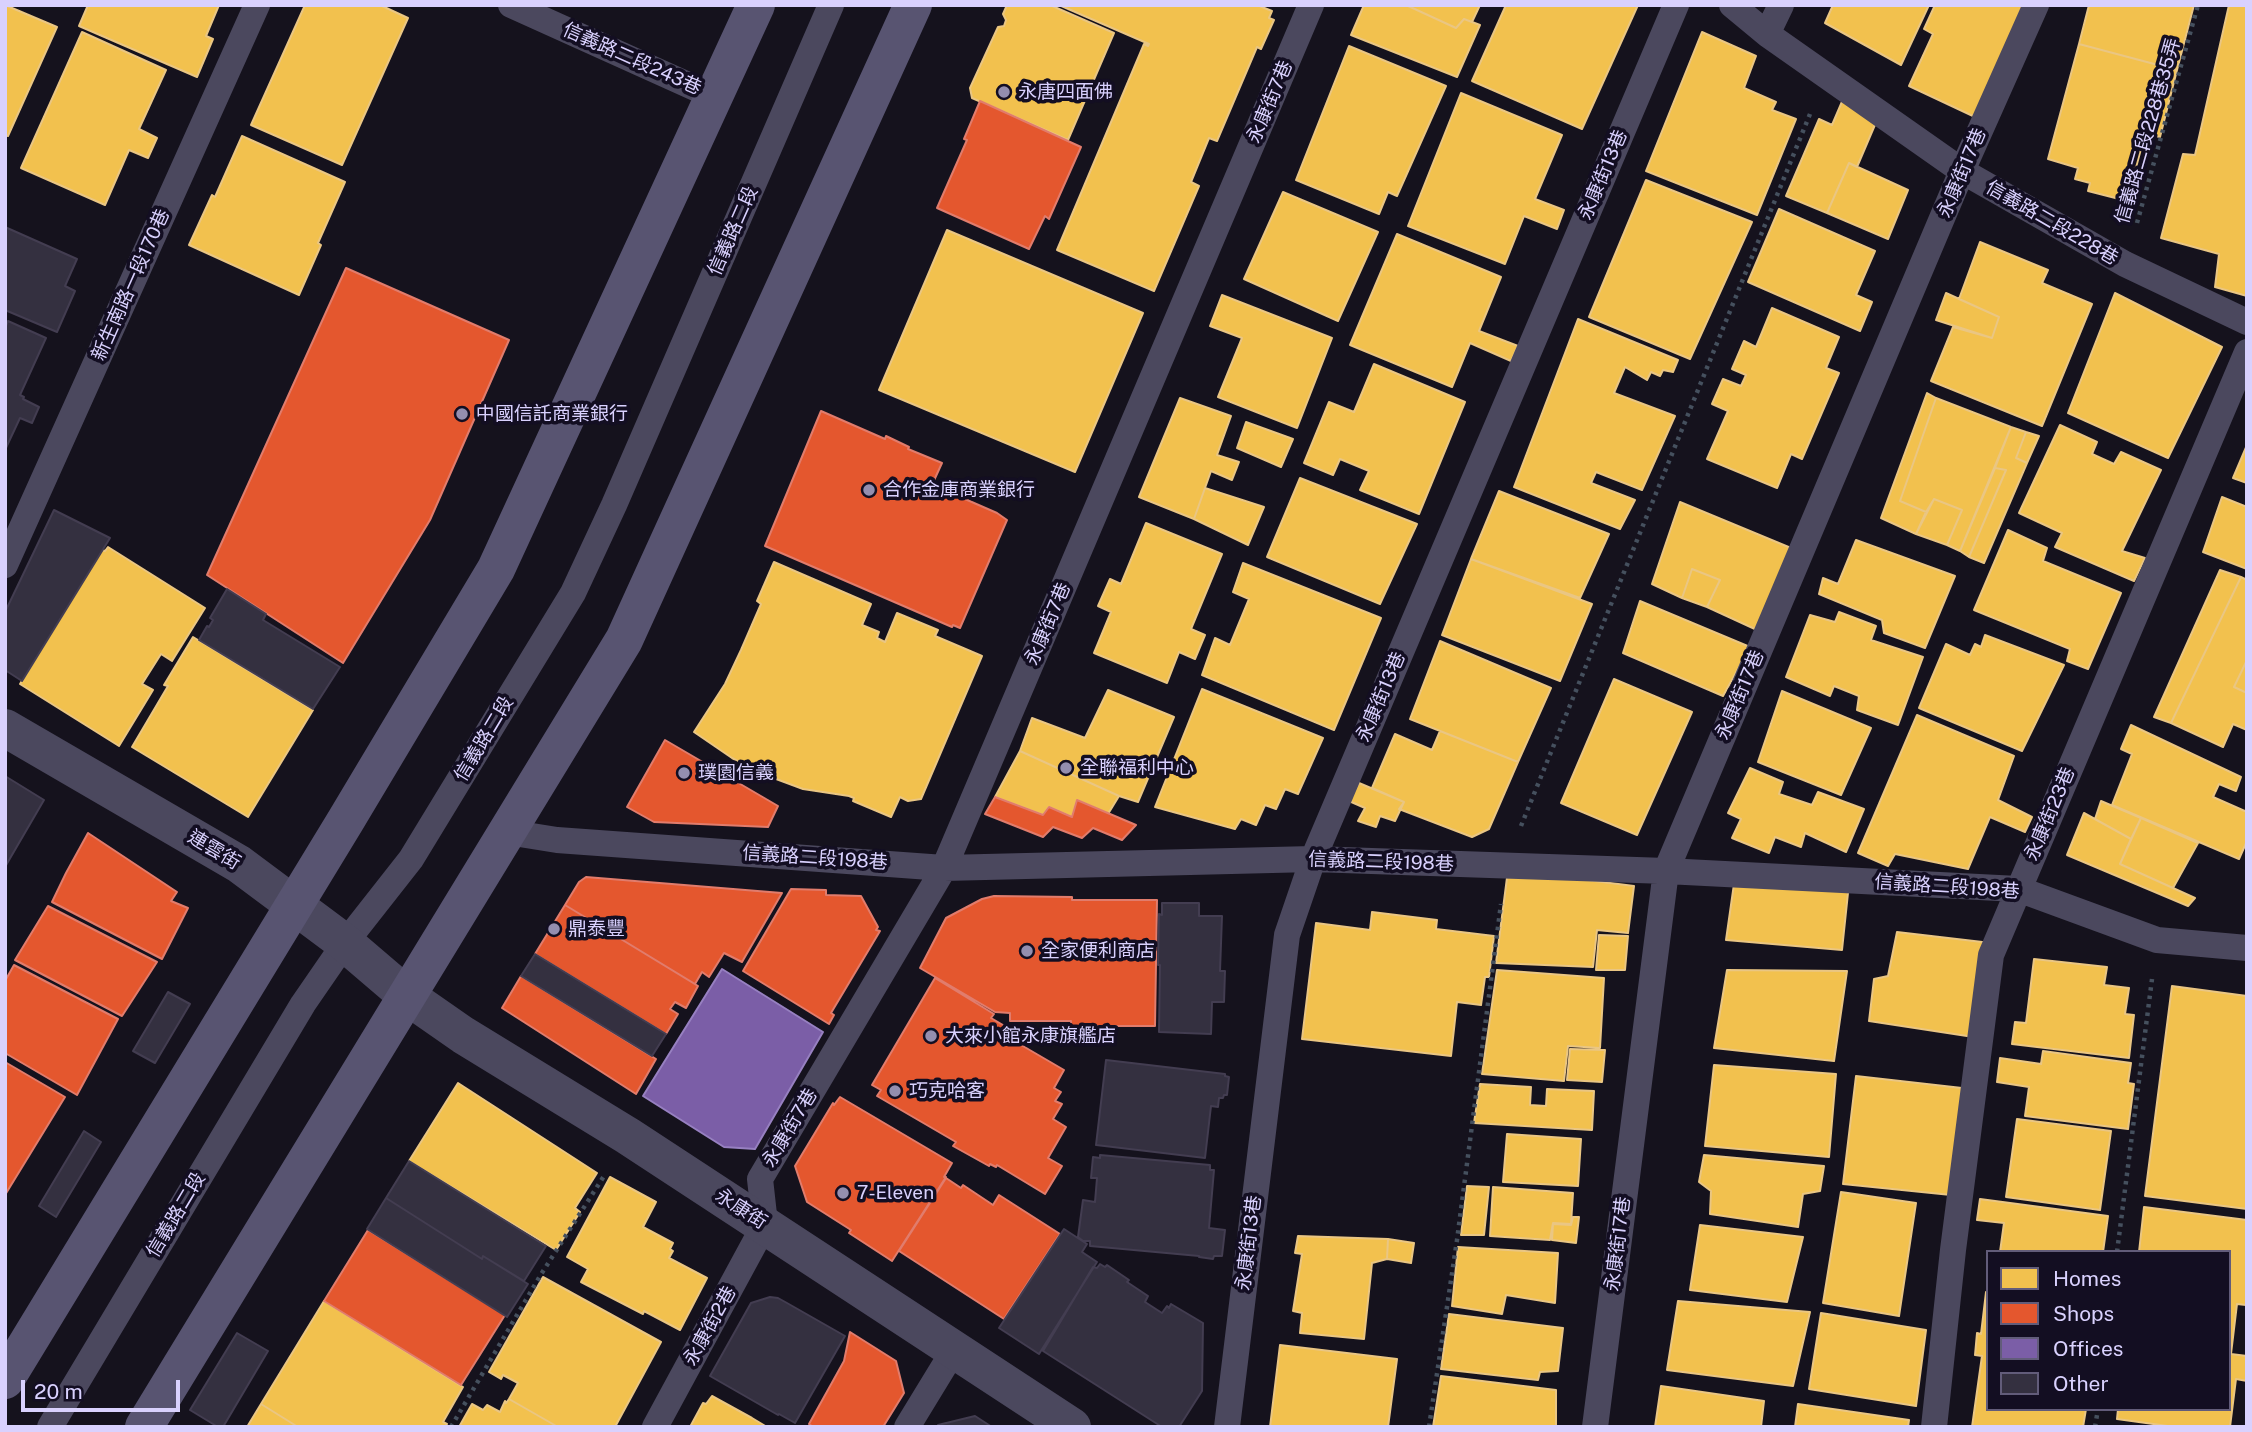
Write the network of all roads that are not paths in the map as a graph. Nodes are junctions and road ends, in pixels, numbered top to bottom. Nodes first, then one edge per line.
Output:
1 (257, 5) edge
2 (511, 5) edge
3 (756, 5) edge
4 (831, 5) edge
5 (913, 5) edge
6 (1311, 5) edge
7 (1676, 5) edge
8 (1732, 5) edge
9 (1781, 5) edge
10 (2036, 5) edge
11 (1767, 34) junction
12 (715, 97) junction
13 (1962, 172) junction
14 (2247, 322) edge
15 (2247, 352) edge
16 (5, 565) edge
17 (5, 728) edge
18 (507, 832) junction
19 (1312, 859) junction
20 (944, 867) junction
21 (1666, 871) junction
22 (2018, 889) junction
23 (294, 906) junction
24 (345, 943) junction
25 (2247, 948) edge
26 (407, 996) junction
27 (765, 1224) junction
28 (954, 1350) junction
29 (8, 1369) edge
30 (50, 1427) edge
31 (144, 1427) edge
32 (655, 1427) edge
33 (906, 1427) edge
34 (1072, 1427) edge
35 (1227, 1427) edge
36 (1595, 1427) edge
37 (1934, 1427) edge

1 - 16 lane, 新生南路一段170巷
2 - 12 lane, 信義路二段243巷
3 - 12 main road
4 - 24 lane, 信義路二段
5 - 18 main road
6 - 20 lane, 永康街7巷
7 - 19 lane, 永康街13巷
8 - 11 lane, 信義路二段228巷
9 - 11 lane
10 - 13 lane, 永康街17巷
11 - 13 lane, 信義路二段228巷
12 - 23 main road
13 - 14 lane, 信義路二段228巷
13 - 21 lane, 永康街17巷
15 - 22 lane, 永康街23巷
17 - 23 street, 連雲街
18 - 20 lane, 信義路二段198巷
18 - 26 main road
19 - 20 lane, 信義路二段198巷
19 - 21 lane, 信義路二段198巷
19 - 35 lane, 永康街13巷
20 - 27 lane, 永康街7巷
21 - 22 lane, 信義路二段198巷
21 - 36 lane, 永康街17巷
22 - 25 lane, 信義路二段198巷
22 - 37 lane, 永康街23巷
23 - 24 street, 連雲街
23 - 29 main road
24 - 26 street, 連雲街
24 - 30 lane, 信義路二段
26 - 27 street, 永康街
26 - 31 main road
27 - 28 street, 永康街
27 - 32 lane, 永康街2巷
28 - 33 lane
28 - 34 street, 永康街

